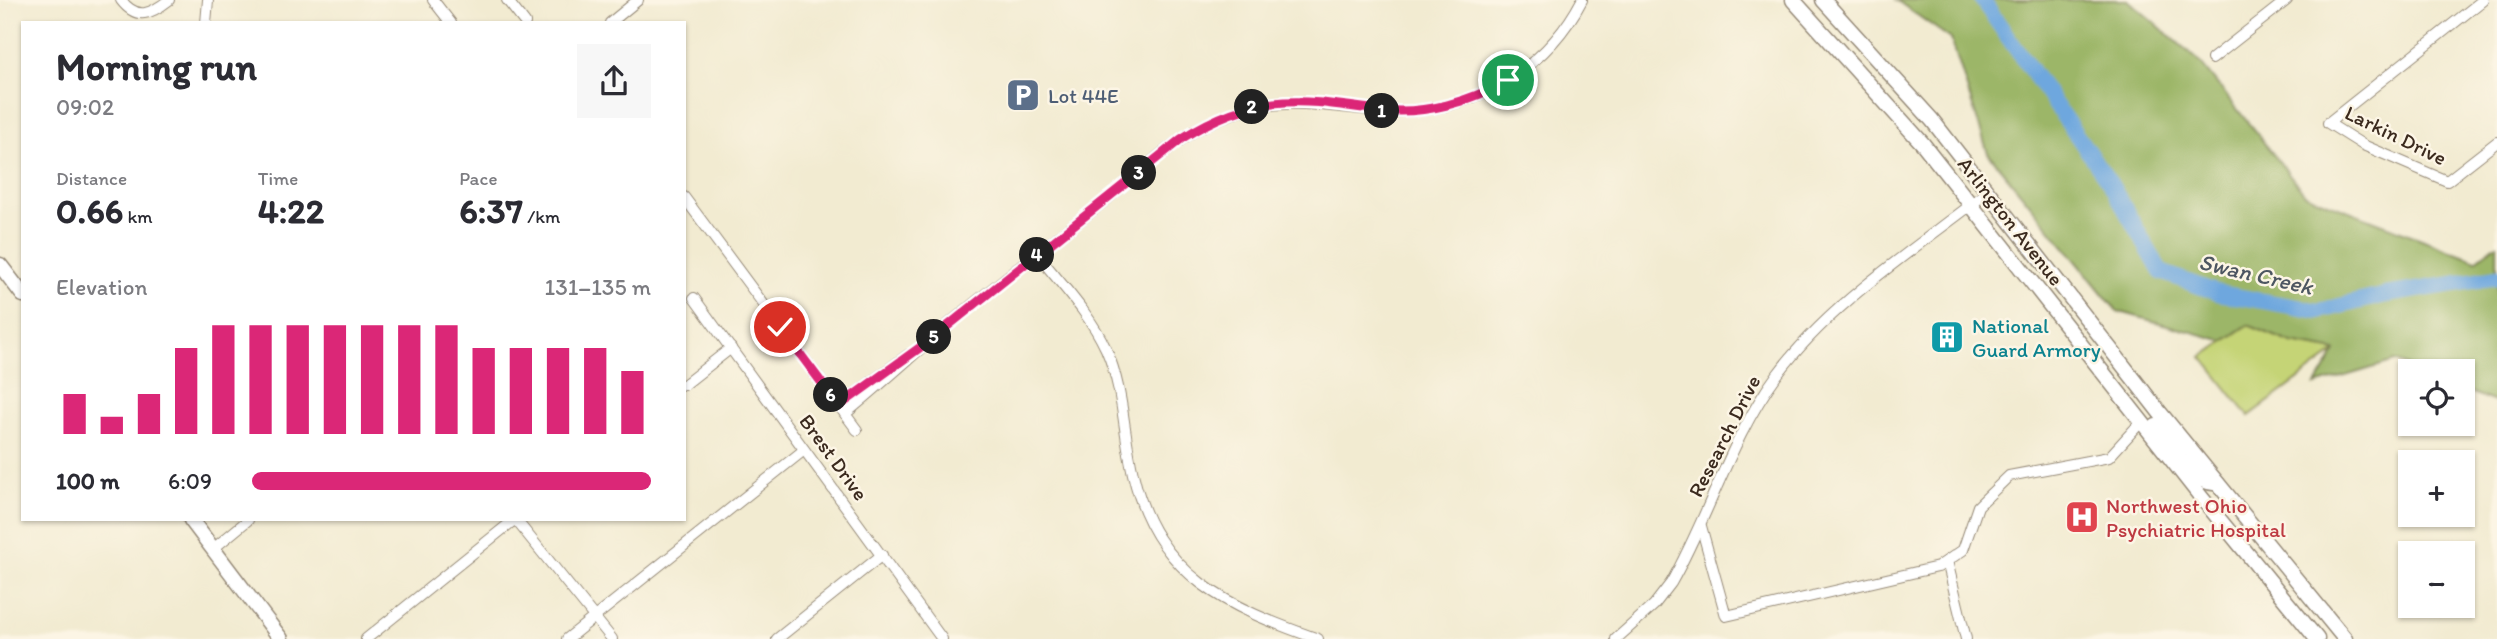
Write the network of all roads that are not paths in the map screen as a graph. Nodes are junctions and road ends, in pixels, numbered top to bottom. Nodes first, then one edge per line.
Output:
1 (121, 0) edge
2 (169, 0) edge
3 (208, 0) edge
4 (433, 0) edge
5 (507, 0) edge
6 (638, 0) edge
7 (1582, 0) edge
8 (1793, 0) edge
9 (1823, 0) edge
10 (2287, 0) edge
11 (2483, 0) edge
12 (206, 21) edge
13 (450, 21) edge
14 (523, 21) edge
15 (612, 21) edge
16 (2212, 59) dead end
17 (2497, 142) edge
18 (1989, 191) junction
19 (686, 200) edge
20 (1972, 205) junction
21 (1037, 254) junction
22 (0, 265) edge
23 (21, 292) edge
24 (694, 298) dead end
25 (2047, 301) junction
26 (731, 348) junction
27 (686, 383) edge
28 (842, 410) junction
29 (2141, 422) junction
30 (857, 430) dead end
31 (804, 450) junction
32 (2217, 483) junction
33 (192, 521) edge
34 (247, 521) edge
35 (514, 521) edge
36 (516, 521) edge
37 (1700, 526) junction
38 (213, 549) junction
39 (882, 555) junction
40 (1947, 561) junction
41 (595, 617) junction
42 (281, 639) edge
43 (366, 639) edge
44 (567, 639) edge
45 (612, 639) edge
46 (777, 639) edge
47 (942, 639) edge
48 (1318, 639) edge
49 (1616, 639) edge
50 (1966, 639) edge
51 (2317, 639) edge
52 (2345, 639) edge

1 - 2 street
3 - 12 street
4 - 13 street
5 - 14 street
6 - 15 street
7 - 21 street
8 - 20 street, Arlington Avenue
9 - 18 street, Arlington Avenue
10 - 16 street
11 - 17 street, Larkin Drive
18 - 20 street, Research Drive
18 - 32 street, Arlington Avenue
19 - 28 street
20 - 25 street, Arlington Avenue
20 - 37 street, Research Drive
21 - 28 street
21 - 48 street
22 - 23 street
24 - 26 street, Brest Drive
25 - 29 street, Arlington Avenue
25 - 32 street
26 - 27 street
26 - 31 street, Brest Drive
28 - 30 street
29 - 40 street
29 - 51 street, Arlington Avenue
31 - 39 street, Brest Drive
31 - 41 street
32 - 52 street, Arlington Avenue
33 - 38 street
34 - 38 street
35 - 43 street
36 - 41 street
37 - 40 street
37 - 49 street, Research Drive
38 - 42 street
39 - 46 street
39 - 47 street, Brest Drive
40 - 50 street
41 - 44 street
41 - 45 street

